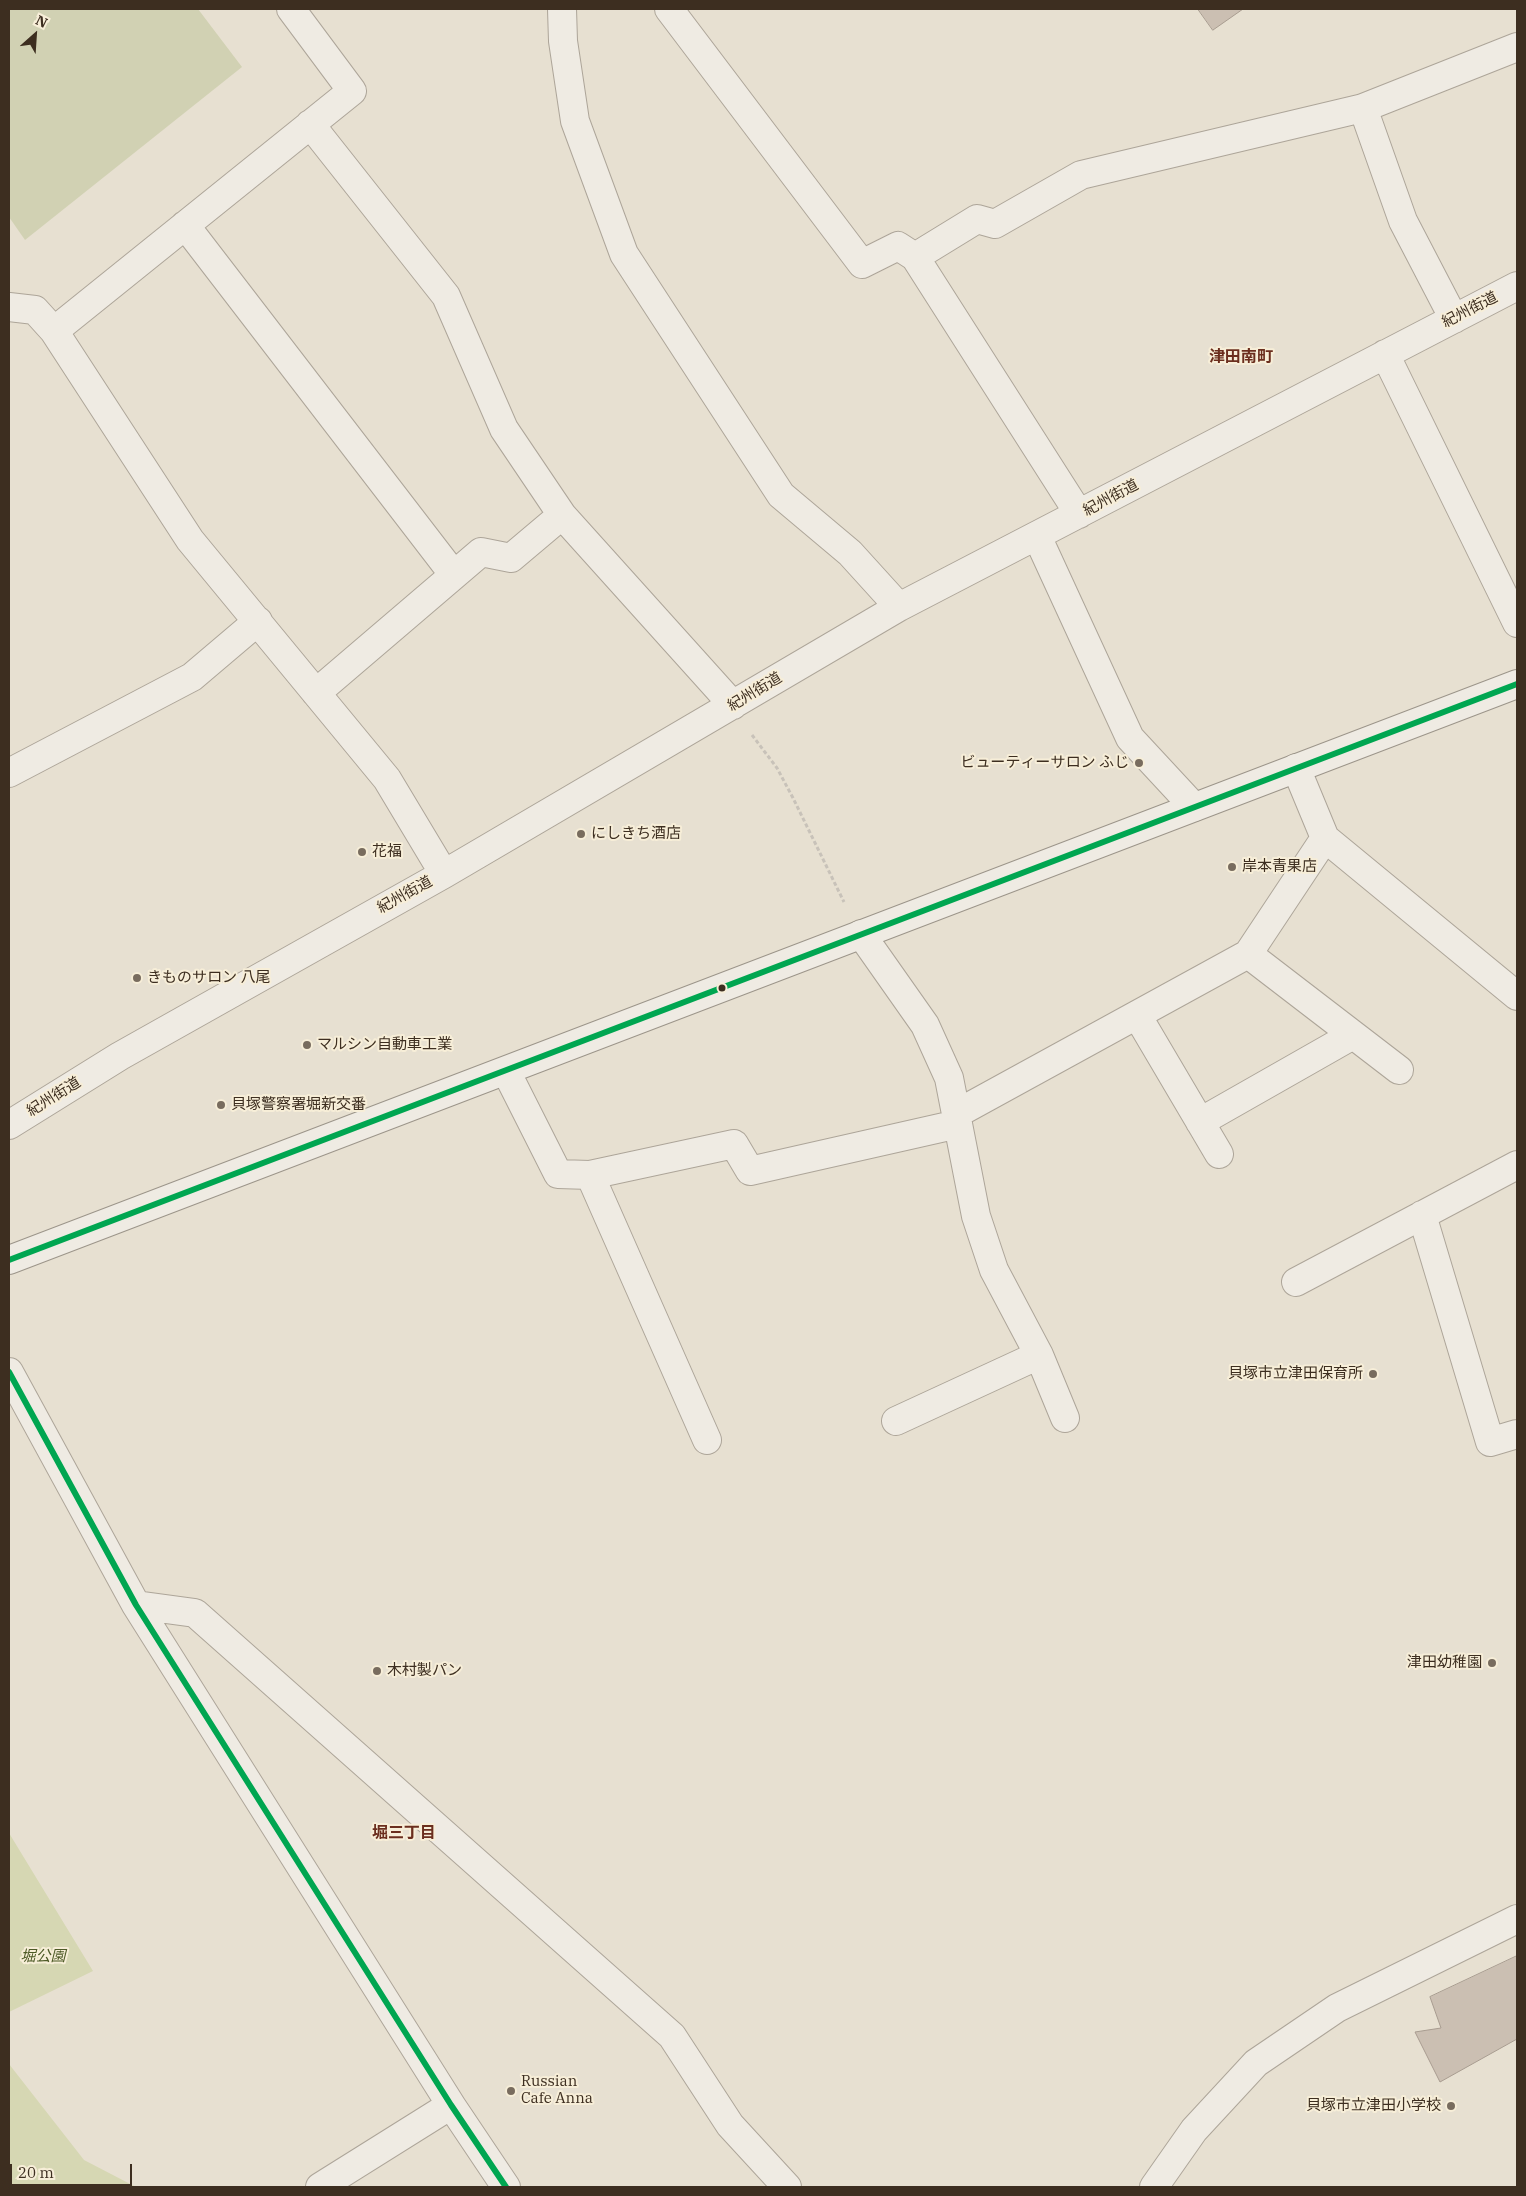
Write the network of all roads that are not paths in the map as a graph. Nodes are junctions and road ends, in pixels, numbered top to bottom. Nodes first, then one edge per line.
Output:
1 (291, 9) edge
2 (562, 9) edge
3 (669, 9) edge
4 (1517, 47) edge
5 (1363, 108) junction
6 (310, 124) junction
7 (185, 226) junction
8 (915, 257) junction
9 (1517, 286) edge
10 (9, 308) edge
11 (1454, 319) junction
12 (54, 331) junction
13 (1386, 354) junction
14 (1079, 514) junction
15 (562, 515) junction
16 (1037, 536) junction
17 (454, 575) junction
18 (899, 607) junction
19 (258, 621) junction
20 (1517, 623) edge
21 (1517, 684) edge
22 (316, 693) junction
23 (733, 705) junction
24 (1296, 768) junction
25 (9, 772) edge
26 (1194, 807) junction
27 (1326, 838) junction
28 (444, 874) junction
29 (861, 934) junction
30 (1248, 954) junction
31 (1517, 996) edge
32 (1137, 1015) junction
33 (1353, 1035) junction
34 (1399, 1070) dead end
35 (506, 1071) junction
36 (958, 1119) junction
37 (1200, 1122) junction
38 (9, 1125) edge
39 (1219, 1154) dead end
40 (1517, 1165) edge
41 (590, 1175) junction
42 (1422, 1215) junction
43 (9, 1260) edge
44 (1296, 1282) dead end
45 (1039, 1355) junction
46 (9, 1372) edge
47 (1065, 1418) dead end
48 (896, 1421) dead end
49 (1517, 1434) edge
50 (707, 1440) dead end
51 (136, 1605) junction
52 (1517, 1919) edge
53 (451, 2105) junction
54 (320, 2187) edge
55 (506, 2187) edge
56 (787, 2187) edge
57 (1154, 2187) edge

1 - 6 street
2 - 18 street
3 - 8 street
4 - 5 street
5 - 8 street
5 - 11 street
6 - 7 street
6 - 15 street
7 - 12 street
7 - 17 street
8 - 14 street
9 - 11 street, 紀州街道
10 - 12 street
11 - 13 street, 紀州街道
12 - 19 street
13 - 14 street, 紀州街道
13 - 20 street
14 - 16 street, 紀州街道
15 - 17 street
15 - 23 street
16 - 18 street, 紀州街道
16 - 26 street
17 - 22 street
18 - 23 street, 紀州街道
19 - 22 street
19 - 25 street
21 - 24 street
22 - 28 street
23 - 28 street, 紀州街道
24 - 26 street
24 - 27 street
26 - 29 street
27 - 30 street
27 - 31 street
28 - 38 street, 紀州街道
29 - 35 street
29 - 36 street
30 - 32 street
30 - 33 street
32 - 36 street
32 - 37 street
33 - 34 street
33 - 37 street
35 - 41 street
35 - 43 street
36 - 41 street
36 - 45 street
37 - 39 street
40 - 42 street
41 - 50 street
42 - 44 street
42 - 49 street
45 - 47 street
45 - 48 street
46 - 51 street
51 - 53 street
51 - 56 street
52 - 57 street
53 - 54 street
53 - 55 street

